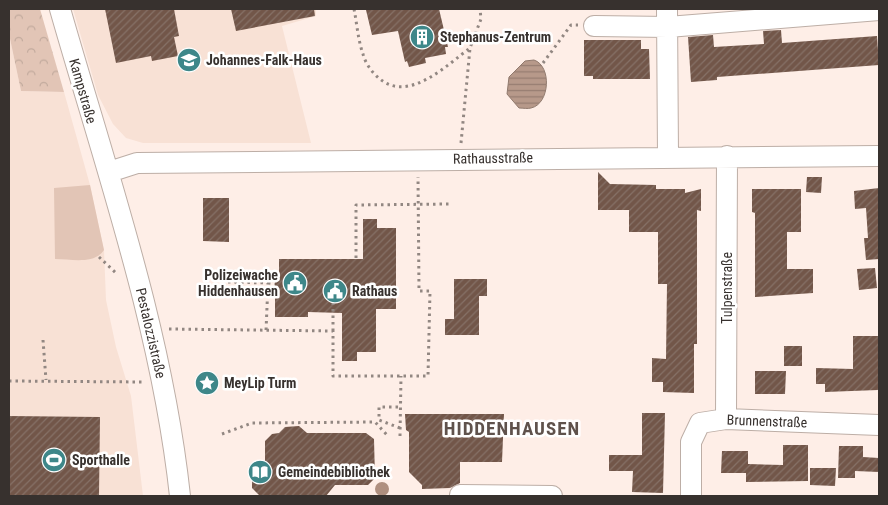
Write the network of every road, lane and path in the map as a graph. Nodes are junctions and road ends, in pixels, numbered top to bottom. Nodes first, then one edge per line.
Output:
1 (60, 9) edge
2 (354, 9) edge
3 (480, 9) edge
4 (879, 10) edge
5 (667, 18) edge
6 (594, 26) joint
7 (470, 48) junction
8 (543, 63) dead end
9 (727, 156) junction
10 (879, 156) edge
11 (459, 158) junction
12 (668, 158) junction
13 (418, 159) junction
14 (108, 172) junction
15 (418, 204) junction
16 (449, 204) dead end
17 (356, 258) dead end
18 (228, 282) dead end
19 (268, 284) junction
20 (274, 284) dead end
21 (333, 298) dead end
22 (152, 328) junction
23 (266, 331) junction
24 (333, 331) junction
25 (43, 340) dead end
26 (401, 376) junction
27 (46, 380) junction
28 (9, 381) edge
29 (162, 383) junction
30 (400, 407) junction
31 (726, 419) junction
32 (879, 425) edge
33 (400, 428) junction
34 (222, 434) dead end
35 (387, 435) dead end
36 (400, 436) dead end
37 (460, 495) edge
38 (180, 496) edge
39 (552, 496) edge
40 (691, 496) edge

1 - 14 street, Kampstraße
2 - 7 path
3 - 7 path
4 - 5 street
5 - 6 street
5 - 12 street
6 - 8 path
7 - 11 path
9 - 10 street, Rathausstraße
9 - 12 street, Rathausstraße
9 - 31 street, Tulpenstraße
11 - 12 street, Rathausstraße
11 - 13 street, Rathausstraße
13 - 14 street, Rathausstraße
13 - 15 path
14 - 22 street, Pestalozzistraße
15 - 16 path
15 - 17 path
15 - 26 path
18 - 19 path
19 - 20 path
19 - 23 path
21 - 24 path
22 - 23 path
22 - 29 street, Pestalozzistraße
23 - 24 path
24 - 26 path
25 - 27 path
26 - 30 path
27 - 28 path
27 - 29 path
29 - 38 street, Pestalozzistraße
30 - 33 path
30 - 33 path
31 - 32 street, Brunnenstraße
31 - 40 street, Brunnenstraße
33 - 36 path
34 - 35 path
37 - 39 street

